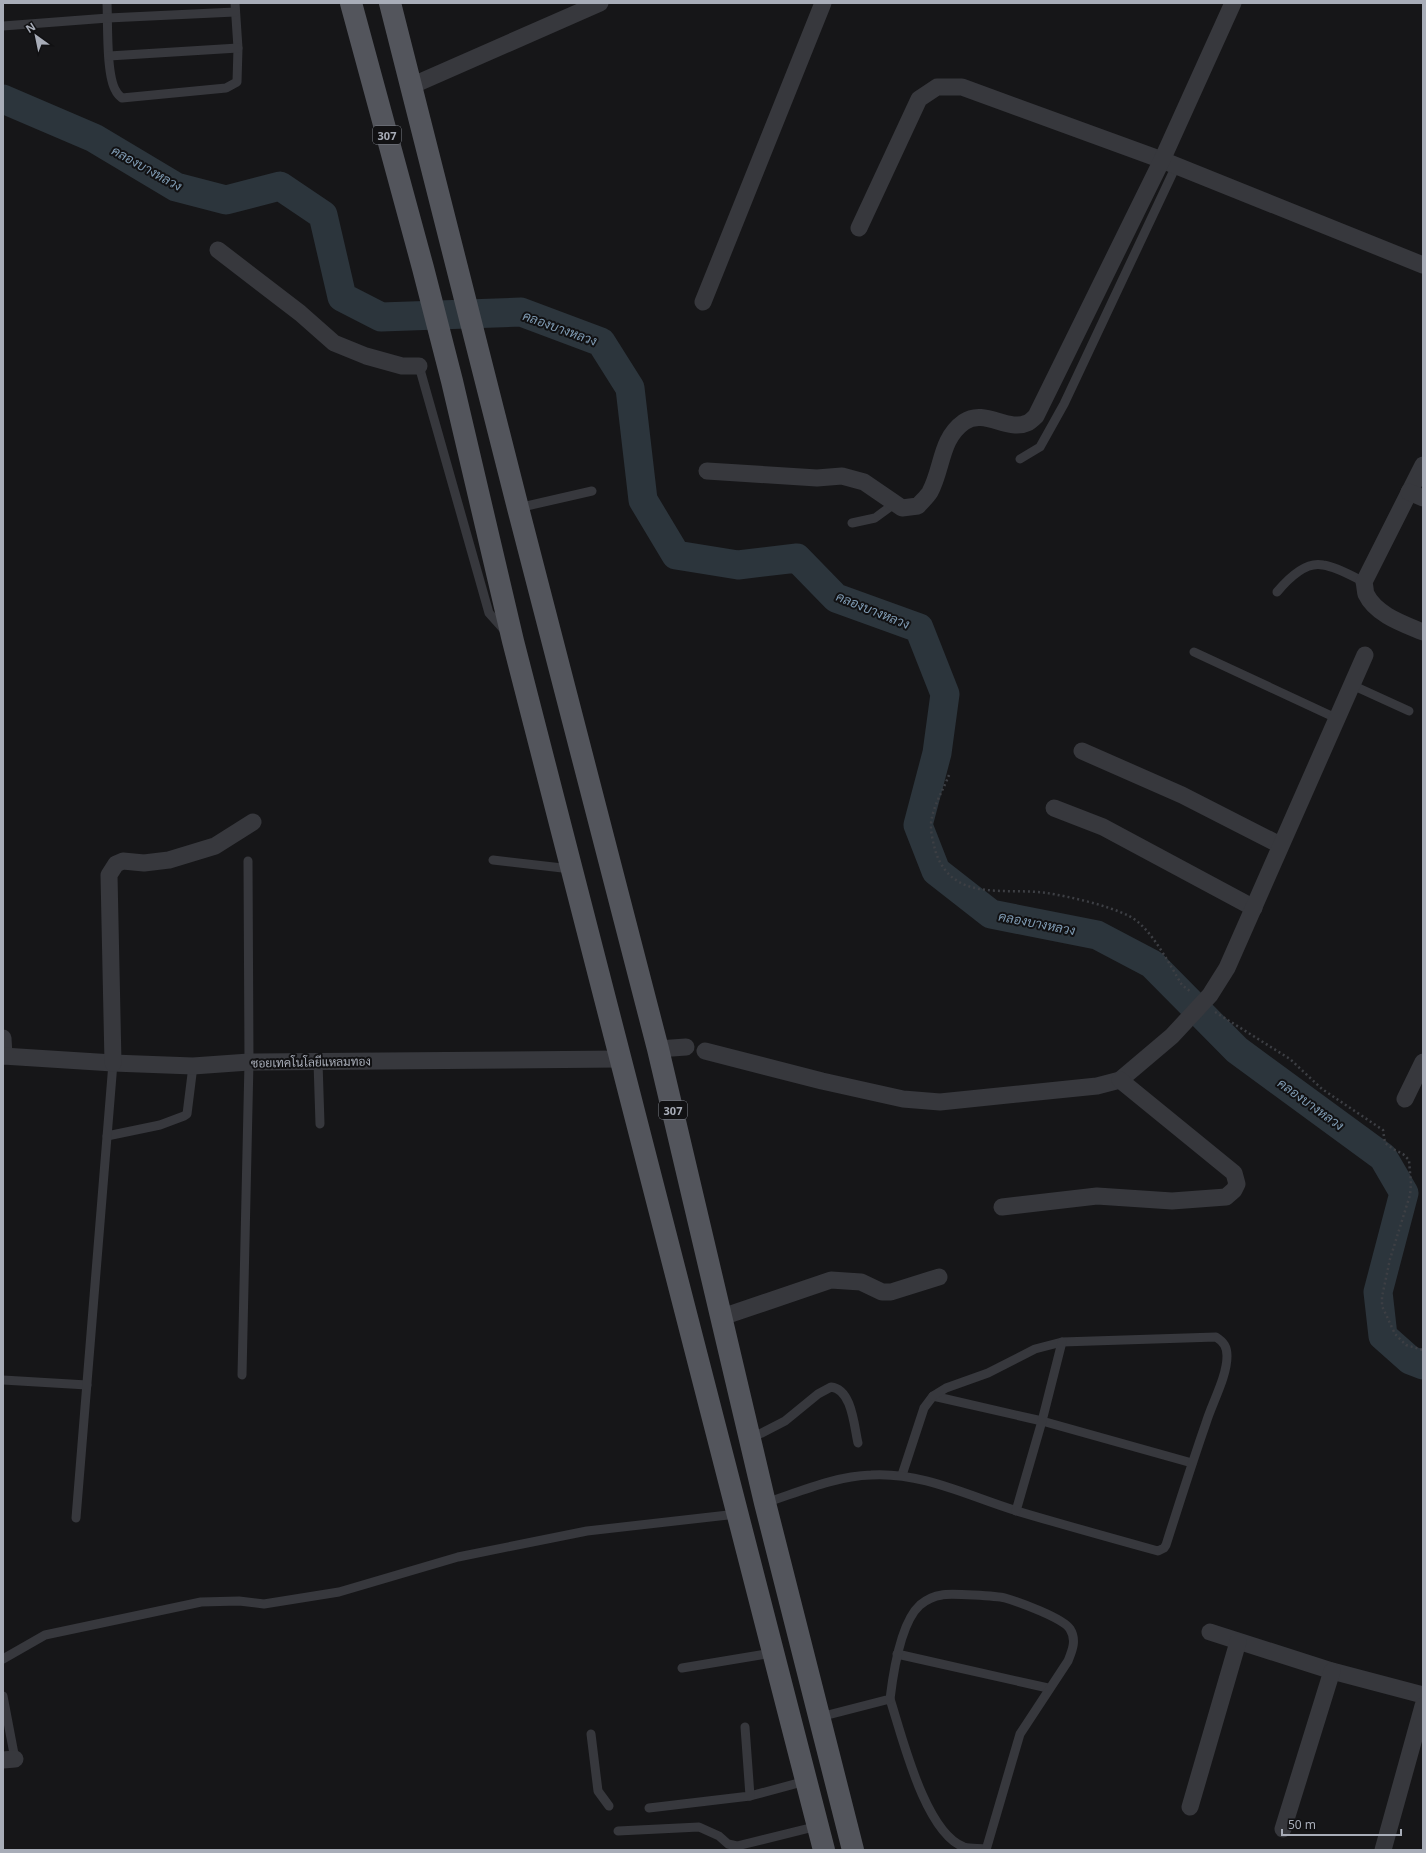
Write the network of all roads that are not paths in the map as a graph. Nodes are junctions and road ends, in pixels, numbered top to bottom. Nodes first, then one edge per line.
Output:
1 (107, 3) edge
2 (352, 3) edge
3 (390, 3) edge
4 (600, 3) edge
5 (823, 3) edge
6 (1233, 3) edge
7 (235, 7) edge
8 (108, 18) junction
9 (3, 26) edge
10 (238, 48) junction
11 (109, 56) junction
12 (412, 86) junction
13 (1169, 163) junction
14 (859, 228) dead end
15 (218, 250) dead end
16 (1423, 265) edge
17 (703, 302) dead end
18 (419, 366) joint
19 (1020, 459) dead end
20 (1423, 465) edge
21 (707, 470) dead end
22 (592, 491) dead end
23 (1416, 495) edge
24 (894, 504) junction
25 (518, 508) junction
26 (852, 523) dead end
27 (1364, 582) junction
28 (1277, 592) dead end
29 (1423, 632) edge
30 (513, 641) junction
31 (1194, 652) dead end
32 (1365, 655) dead end
33 (1352, 685) junction
34 (1409, 711) dead end
35 (1338, 719) junction
36 (1082, 751) dead end
37 (1054, 808) dead end
38 (253, 822) dead end
39 (1280, 844) junction
40 (493, 860) dead end
41 (248, 861) dead end
42 (571, 869) junction
43 (1254, 908) junction
44 (3, 1038) edge
45 (686, 1047) dead end
46 (658, 1049) junction
47 (705, 1051) dead end
48 (3, 1056) edge
49 (620, 1059) junction
50 (249, 1062) junction
51 (318, 1062) junction
52 (1423, 1062) edge
53 (113, 1063) junction
54 (193, 1066) junction
55 (1120, 1080) junction
56 (1405, 1099) dead end
57 (320, 1124) dead end
58 (107, 1136) junction
59 (1002, 1207) dead end
60 (940, 1277) dead end
61 (722, 1317) junction
62 (1062, 1342) junction
63 (242, 1375) dead end
64 (3, 1380) edge
65 (87, 1385) junction
66 (934, 1396) junction
67 (1042, 1421) junction
68 (750, 1438) junction
69 (858, 1443) dead end
70 (1192, 1464) junction
71 (902, 1475) junction
72 (765, 1503) junction
73 (1016, 1511) junction
74 (737, 1514) junction
75 (76, 1518) dead end
76 (1210, 1632) dead end
77 (1238, 1642) junction
78 (772, 1653) junction
79 (897, 1654) junction
80 (3, 1659) edge
81 (682, 1668) dead end
82 (1332, 1671) junction
83 (1048, 1688) junction
84 (3, 1696) edge
85 (1423, 1696) edge
86 (890, 1699) junction
87 (1423, 1706) edge
88 (820, 1717) junction
89 (791, 1724) junction
90 (745, 1727) dead end
91 (591, 1734) dead end
92 (9, 1759) edge
93 (806, 1781) junction
94 (750, 1796) junction
95 (608, 1806) dead end
96 (1190, 1807) dead end
97 (649, 1808) dead end
98 (818, 1826) junction
99 (1283, 1830) dead end
100 (618, 1831) dead end
101 (986, 1849) edge
102 (824, 1850) edge
103 (854, 1850) edge
104 (1383, 1850) edge

1 - 8 lane
2 - 30 main road, 307
3 - 12 main road, 307
4 - 12 street
5 - 17 street
6 - 13 street
7 - 8 lane
7 - 10 lane
8 - 9 lane
8 - 11 lane
10 - 11 lane
10 - 11 lane
12 - 25 main road, 307
13 - 14 street
13 - 16 street
13 - 19 lane
13 - 24 street
15 - 18 street
18 - 30 lane
20 - 23 street
21 - 24 street
22 - 25 lane
23 - 27 street
24 - 26 lane
25 - 46 main road, 307
27 - 28 lane
27 - 29 street
30 - 42 main road, 307
31 - 35 lane
32 - 33 street
33 - 34 lane
33 - 35 street
35 - 39 street
36 - 39 street
37 - 43 street
38 - 53 street
39 - 43 street
40 - 42 lane
41 - 50 lane
42 - 49 main road, 307
43 - 55 street
44 - 48 street
45 - 46 street
46 - 61 main road, 307
47 - 55 street
48 - 53 street, ซอยเทคโนโลยีแหลมทอง
49 - 51 street, ซอยเทคโนโลยีแหลมทอง
49 - 74 main road, 307
50 - 51 street, ซอยเทคโนโลยีแหลมทอง
50 - 54 street, ซอยเทคโนโลยีแหลมทอง
50 - 63 lane
51 - 57 lane
52 - 56 street
53 - 54 street, ซอยเทคโนโลยีแหลมทอง
53 - 58 lane
54 - 58 lane
55 - 59 street
58 - 65 lane
60 - 61 street
61 - 68 main road, 307
62 - 66 lane
62 - 67 lane
62 - 70 lane
64 - 65 lane
65 - 75 lane
66 - 67 lane
66 - 71 lane
67 - 70 lane
67 - 73 lane
68 - 69 lane
68 - 72 main road, 307
70 - 73 lane
71 - 72 lane
71 - 73 lane
72 - 88 main road, 307
74 - 78 main road, 307
74 - 80 lane
76 - 77 street
77 - 82 street
77 - 96 street
78 - 81 lane
78 - 89 main road, 307
79 - 83 lane
79 - 83 lane
79 - 86 lane
82 - 85 street
82 - 99 street
83 - 101 lane
84 - 92 lane
86 - 88 lane
86 - 101 lane
87 - 104 street
88 - 89 main road
88 - 103 main road, 307
89 - 93 main road, 307
90 - 94 lane
91 - 95 lane
93 - 94 lane
93 - 98 main road, 307
94 - 97 lane
98 - 100 lane
98 - 102 main road, 307

